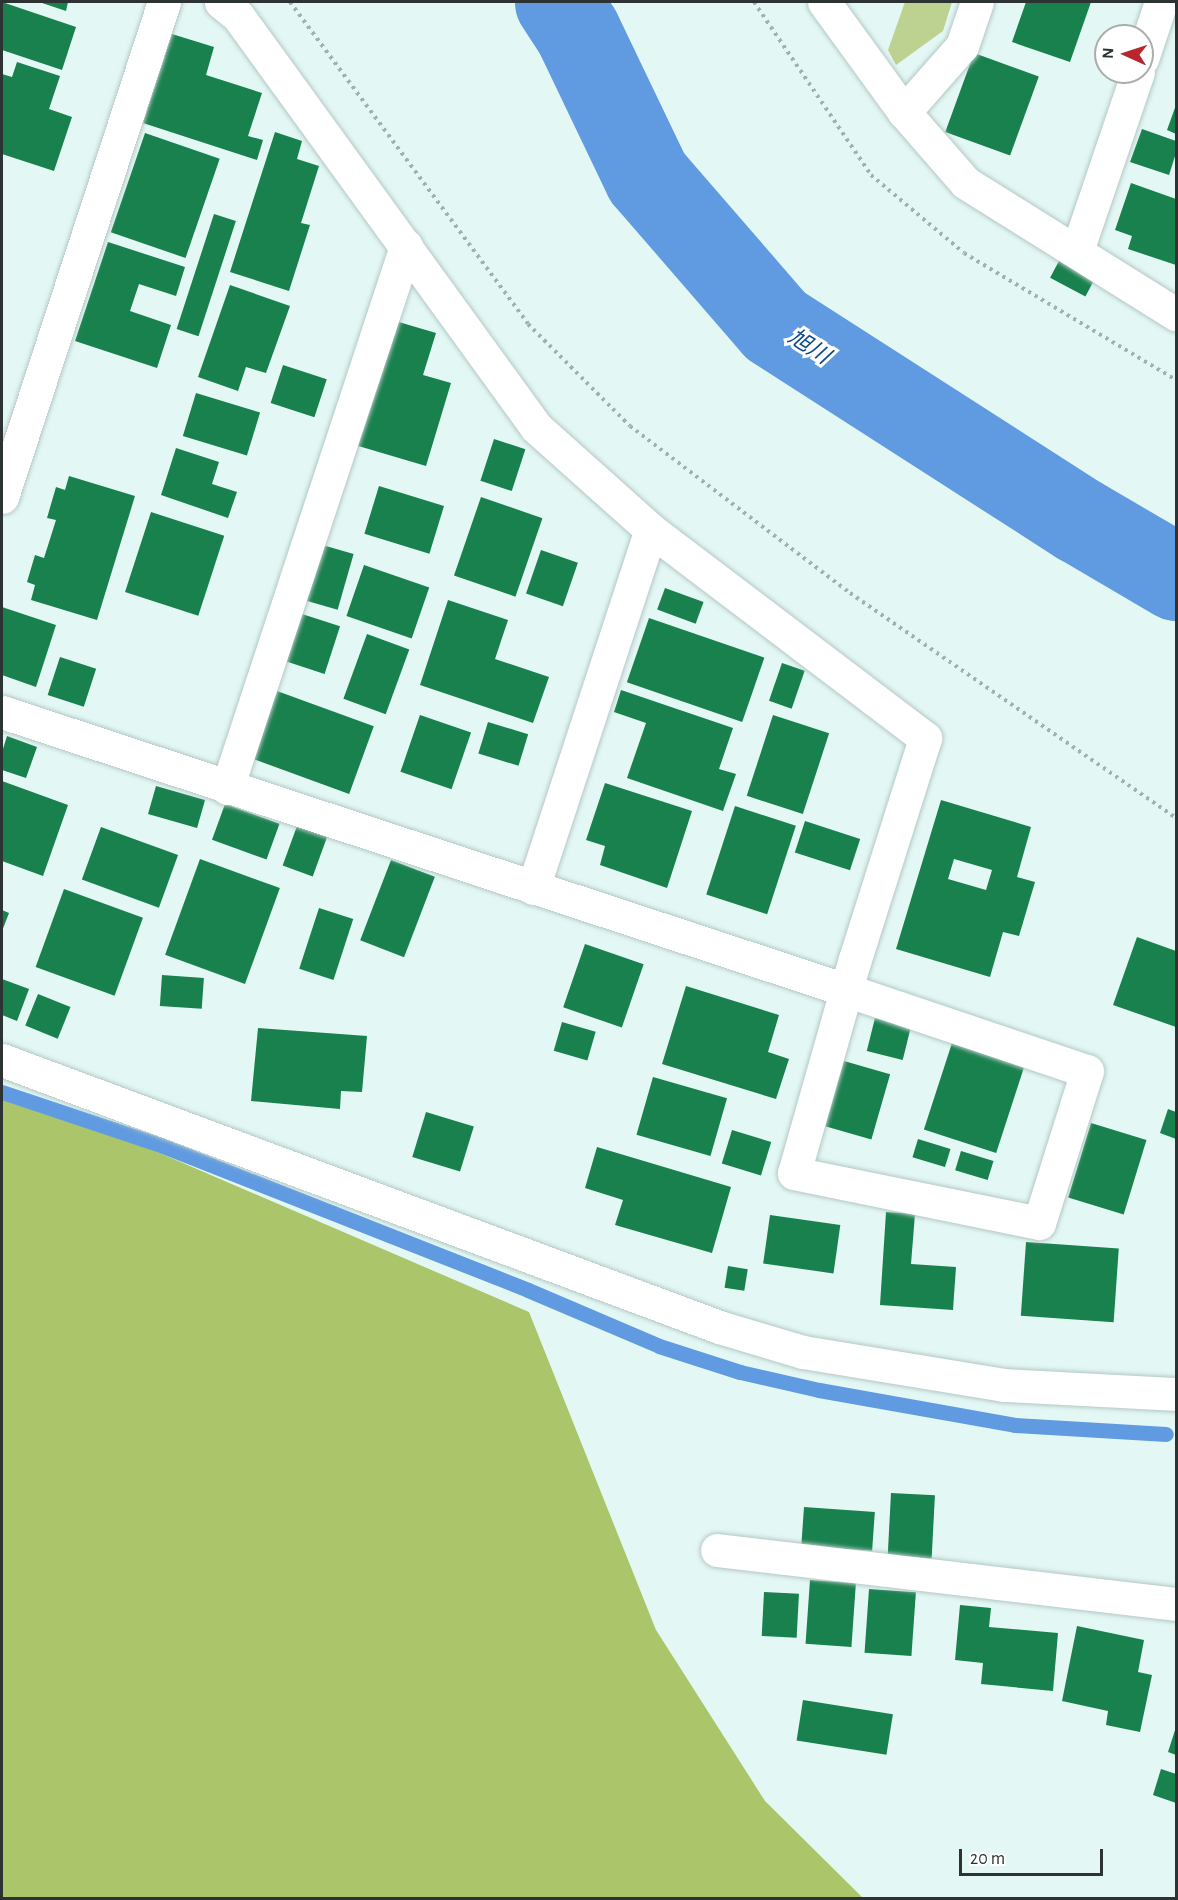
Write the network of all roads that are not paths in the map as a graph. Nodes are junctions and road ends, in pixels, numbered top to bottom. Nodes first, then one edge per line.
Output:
1 (164, 2) edge
2 (221, 2) edge
3 (824, 2) edge
4 (977, 2) edge
5 (1161, 2) edge
6 (1154, 24) edge
7 (1134, 84) edge
8 (904, 112) junction
9 (406, 246) junction
10 (1077, 251) junction
11 (1176, 314) edge
12 (2, 497) edge
13 (651, 530) junction
14 (2, 712) edge
15 (227, 788) junction
16 (533, 888) junction
17 (846, 990) junction
18 (2, 1060) edge
19 (1176, 1394) edge
20 (717, 1550) dead end
21 (1176, 1604) edge

1 - 12 street
2 - 9 street
3 - 8 street
4 - 8 street
5 - 6 street
7 - 10 street
8 - 10 street
9 - 13 street
9 - 15 street
10 - 11 street
13 - 16 street
13 - 17 street
14 - 15 street
15 - 16 street
16 - 17 street
17 - 17 street
18 - 19 street
20 - 21 street

